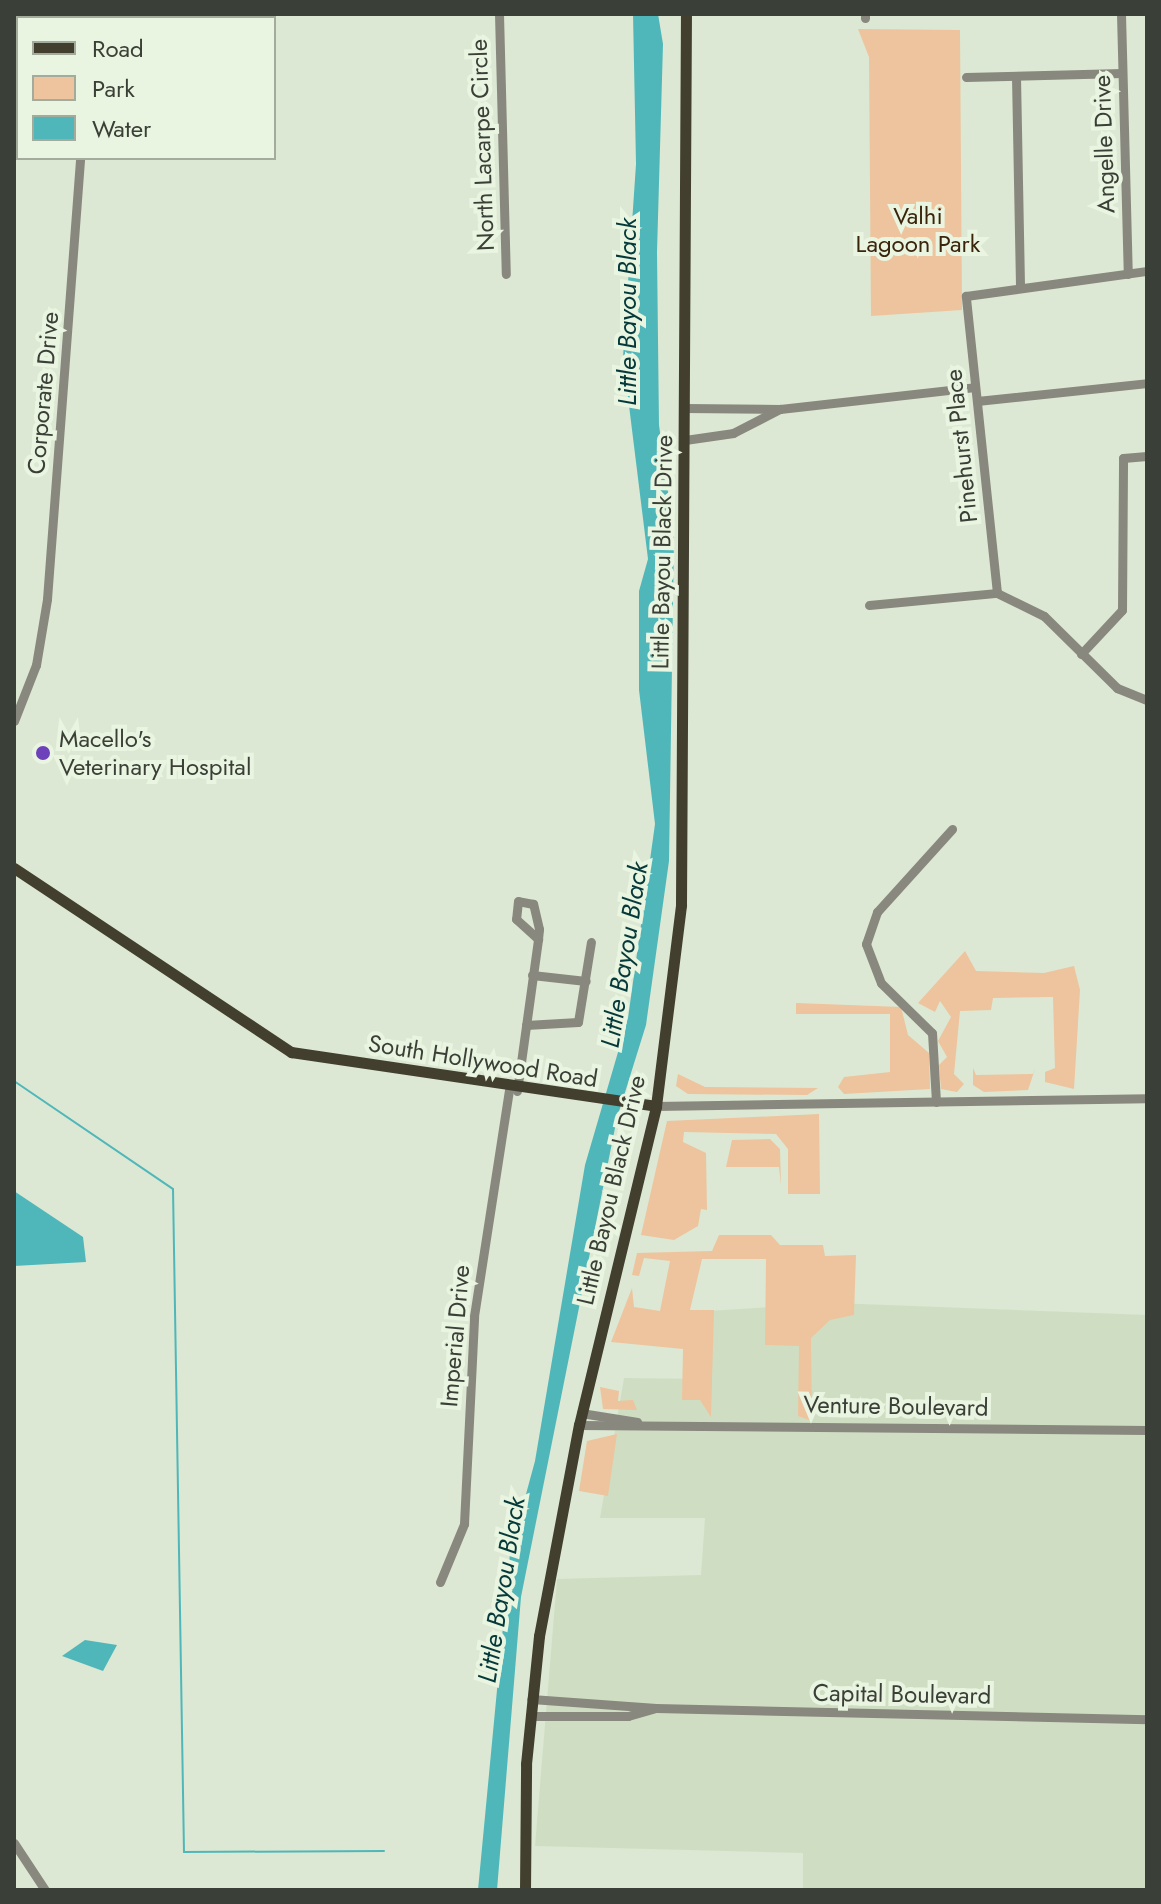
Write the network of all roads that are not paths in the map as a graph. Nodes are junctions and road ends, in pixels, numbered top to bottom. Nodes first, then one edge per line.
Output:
1 (499, 14) edge
2 (686, 14) edge
3 (1121, 14) edge
4 (1122, 73) junction
5 (966, 77) dead end
6 (1016, 77) junction
7 (80, 160) edge
8 (1147, 271) edge
9 (506, 274) dead end
10 (1128, 274) junction
11 (1020, 287) junction
12 (1147, 383) edge
13 (975, 387) junction
14 (977, 401) junction
15 (685, 408) junction
16 (780, 409) junction
17 (685, 440) junction
18 (1147, 456) edge
19 (997, 593) junction
20 (869, 605) dead end
21 (1081, 654) junction
22 (1147, 700) edge
23 (14, 721) edge
24 (952, 829) dead end
25 (14, 868) edge
26 (538, 939) dead end
27 (591, 942) dead end
28 (532, 975) junction
29 (586, 981) junction
30 (526, 1025) junction
31 (513, 1090) junction
32 (1147, 1098) edge
33 (936, 1102) junction
34 (656, 1106) junction
35 (581, 1413) junction
36 (644, 1423) junction
37 (579, 1425) junction
38 (1147, 1430) edge
39 (440, 1582) dead end
40 (531, 1699) junction
41 (656, 1708) junction
42 (530, 1716) junction
43 (1147, 1719) edge
44 (14, 1843) edge
45 (45, 1890) edge
46 (525, 1890) edge

1 - 9 street, North Lacarpe Circle
2 - 15 main road, Little Bayou Black Drive
3 - 4 street, Angelle Drive
4 - 6 street
4 - 10 street, Angelle Drive
5 - 6 street
6 - 11 street
7 - 23 street, Corporate Drive
8 - 10 street
10 - 11 street
11 - 13 street, Pinehurst Place
12 - 14 street
13 - 14 street, Pinehurst Place
13 - 16 street
14 - 19 street, Pinehurst Place
15 - 16 street
15 - 17 main road, Little Bayou Black Drive
16 - 17 street
17 - 34 main road, Little Bayou Black Drive
18 - 21 street
19 - 20 street
19 - 21 street
21 - 22 street
24 - 33 street
25 - 31 main road, South Hollywood Road
26 - 28 street, Imperial Drive
27 - 29 street
28 - 29 street
28 - 30 street, Imperial Drive
29 - 30 street
30 - 31 street, Imperial Drive
31 - 34 main road, South Hollywood Road
31 - 39 street, Imperial Drive
32 - 33 street, South Hollywood Road
33 - 34 street, South Hollywood Road
34 - 35 main road, Little Bayou Black Drive
35 - 36 street, Venture Boulevard
35 - 37 main road, Little Bayou Black Drive
36 - 37 street, Venture Boulevard
36 - 38 street, Venture Boulevard
37 - 40 main road, Little Bayou Black Drive
40 - 41 street, Capital Boulevard
40 - 42 main road, Little Bayou Black Drive
41 - 42 street, Capital Boulevard
41 - 43 street, Capital Boulevard
42 - 46 main road, Little Bayou Black Drive
44 - 45 street

